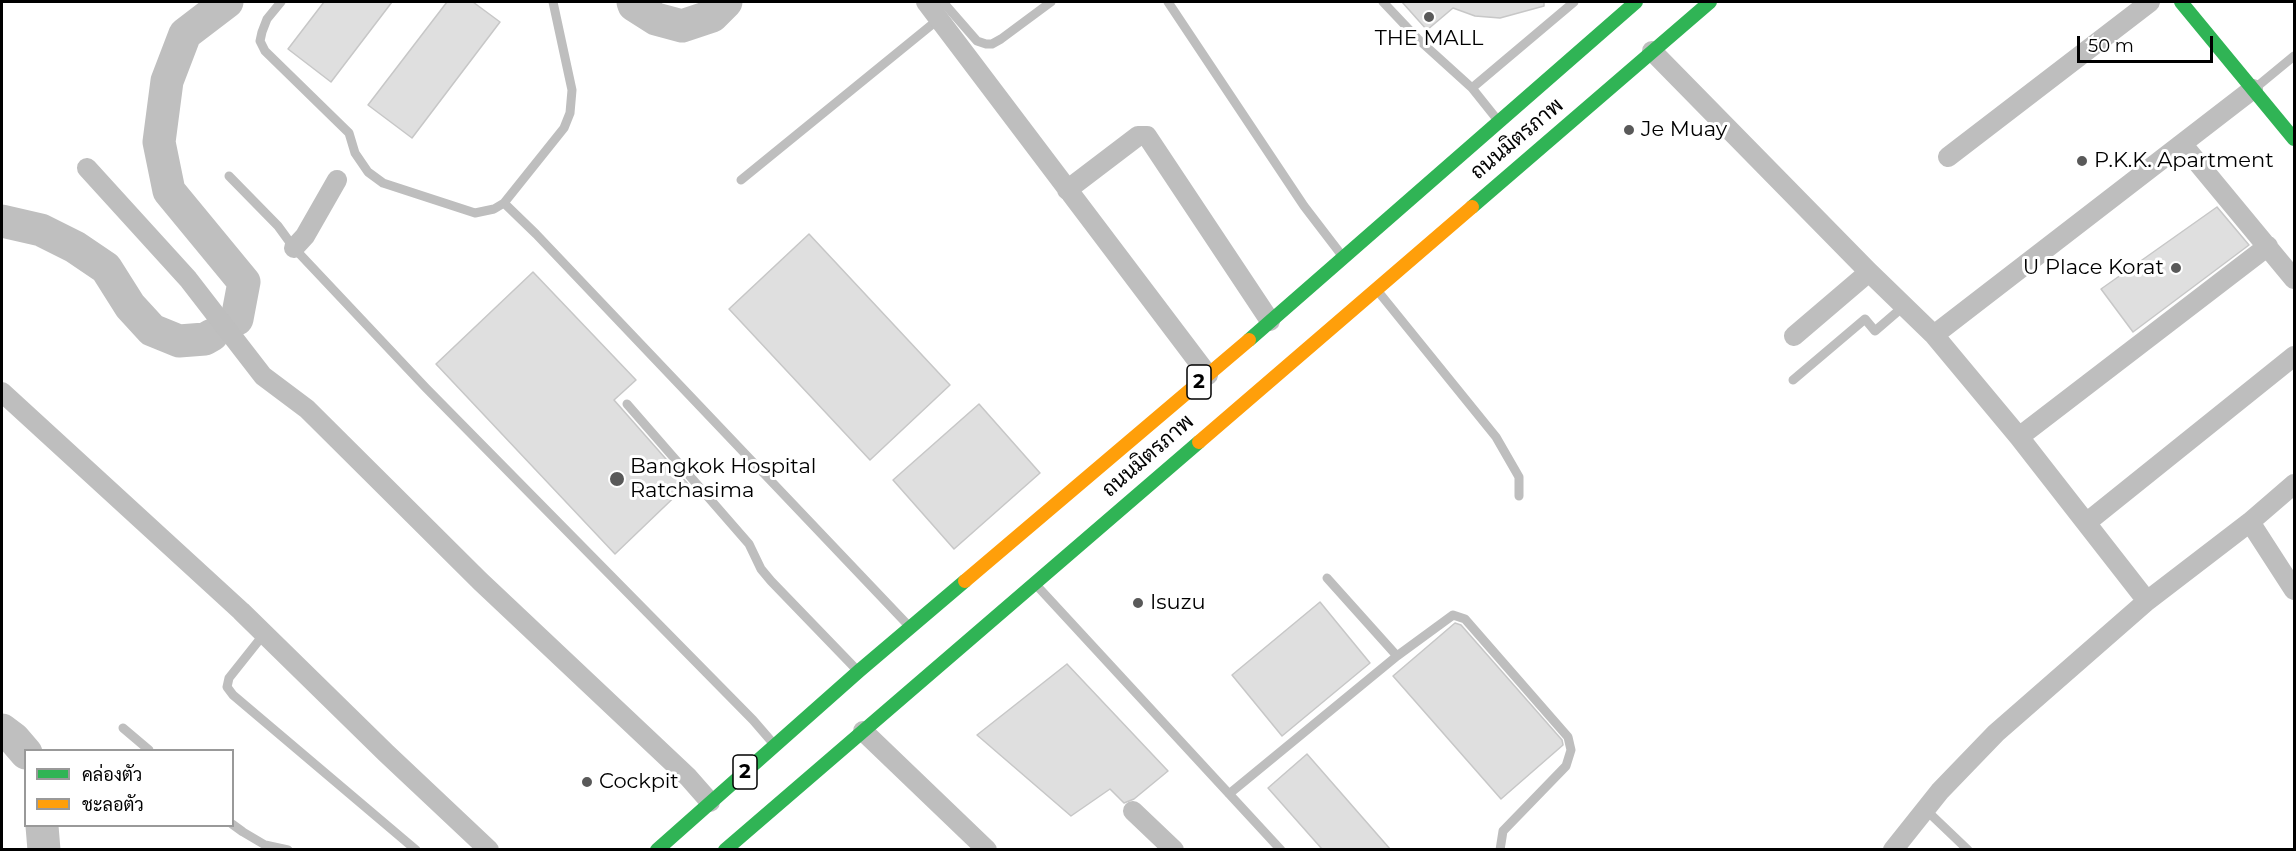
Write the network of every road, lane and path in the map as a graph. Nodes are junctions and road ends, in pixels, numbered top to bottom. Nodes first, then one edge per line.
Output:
1 (281, 2) edge
2 (553, 2) edge
3 (926, 2) edge
4 (1051, 2) edge
5 (1168, 2) edge
6 (1383, 2) edge
7 (1574, 2) edge
8 (1636, 2) edge
9 (1710, 2) edge
10 (2150, 2) edge
11 (2181, 2) edge
12 (941, 10) edge
13 (1652, 51) junction
14 (2295, 56) edge
15 (1472, 88) junction
16 (2253, 89) junction
17 (1498, 120) junction
18 (2295, 139) edge
19 (2182, 145) junction
20 (1948, 158) dead end
21 (87, 168) dead end
22 (229, 176) dead end
23 (337, 180) dead end
24 (741, 180) dead end
25 (1067, 190) junction
26 (504, 203) junction
27 (2268, 246) junction
28 (294, 248) junction
29 (1344, 258) junction
30 (1869, 272) junction
31 (2295, 279) edge
32 (1375, 288) junction
33 (1904, 306) junction
34 (1270, 321) junction
35 (1934, 335) junction
36 (1794, 336) dead end
37 (2295, 356) edge
38 (1208, 375) junction
39 (1793, 380) dead end
40 (2, 392) edge
41 (627, 404) dead end
42 (2019, 437) junction
43 (2295, 484) edge
44 (1519, 496) dead end
45 (2250, 522) junction
46 (2086, 523) junction
47 (1327, 578) dead end
48 (1033, 582) junction
49 (2295, 590) edge
50 (2147, 601) junction
51 (910, 628) junction
52 (264, 634) junction
53 (1397, 656) junction
54 (859, 671) junction
55 (859, 727) junction
56 (123, 728) dead end
57 (775, 746) junction
58 (147, 749) edge
59 (1228, 794) junction
60 (710, 802) junction
61 (1925, 809) junction
62 (1133, 811) dead end
63 (234, 825) edge
64 (288, 849) edge
65 (416, 849) edge
66 (489, 849) edge
67 (657, 849) edge
68 (724, 849) edge
69 (987, 849) edge
70 (1174, 849) edge
71 (1281, 849) edge
72 (1500, 849) edge
73 (1893, 849) edge
74 (1968, 849) edge

1 - 26 lane
2 - 26 lane
3 - 12 street
4 - 12 lane
5 - 29 lane
6 - 15 lane
7 - 15 lane
8 - 17 main road, ถนนมิตรภาพ / 2
9 - 13 main road, ถนนมิตรภาพ / 2
10 - 20 street
11 - 16 main road
12 - 24 lane
12 - 25 street
13 - 30 street
13 - 32 main road, ถนนมิตรภาพ / 2
14 - 16 lane
15 - 17 lane
16 - 18 main road
16 - 19 street
17 - 29 main road, ถนนมิตรภาพ / 2
19 - 27 street
19 - 35 street
21 - 60 street
22 - 28 lane
23 - 28 street
25 - 34 street
25 - 38 street
26 - 51 lane
27 - 31 street
27 - 42 street
28 - 57 lane
29 - 34 main road, ถนนมิตรภาพ / 2
30 - 33 street
30 - 36 street
32 - 44 lane
32 - 48 main road, ถนนมิตรภาพ / 2
33 - 35 street
33 - 39 lane
34 - 38 main road, ถนนมิตรภาพ / 2
35 - 42 street
37 - 46 street
38 - 51 main road, ถนนมิตรภาพ / 2
40 - 52 street
41 - 54 lane
42 - 46 street
43 - 45 street
45 - 49 street
45 - 50 street
46 - 50 street
47 - 53 lane
48 - 55 main road, ถนนมิตรภาพ / 2
48 - 59 lane
50 - 61 street
51 - 54 main road, ถนนมิตรภาพ / 2
52 - 65 lane
52 - 66 street
53 - 59 lane
53 - 72 lane
54 - 57 main road, ถนนมิตรภาพ / 2
55 - 68 main road, ถนนมิตรภาพ / 2
55 - 69 street
56 - 58 lane
57 - 60 main road, ถนนมิตรภาพ / 2
59 - 71 lane
60 - 67 main road, ถนนมิตรภาพ / 2
61 - 73 street
61 - 74 lane
62 - 70 street
63 - 64 lane

